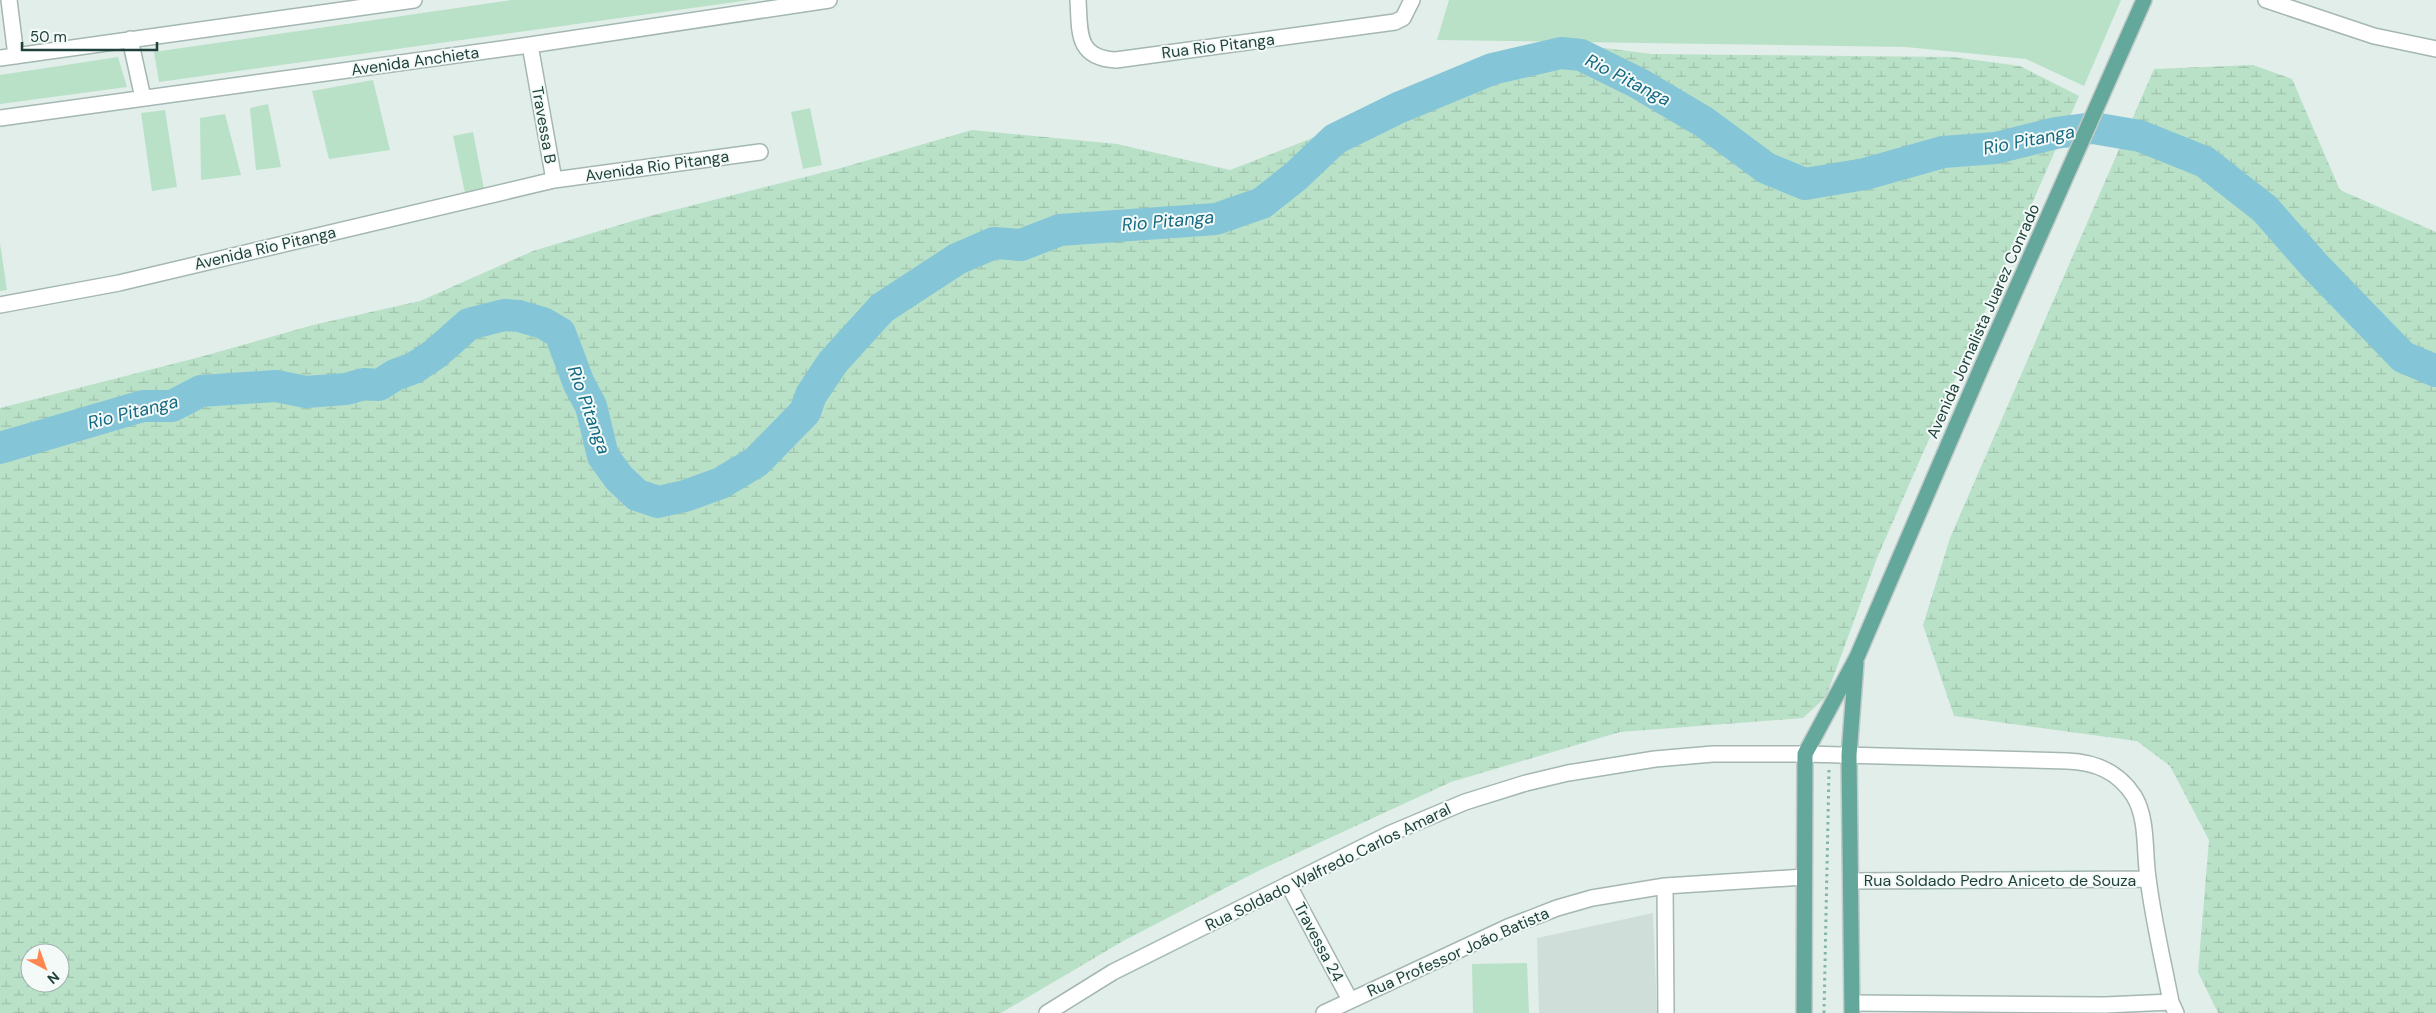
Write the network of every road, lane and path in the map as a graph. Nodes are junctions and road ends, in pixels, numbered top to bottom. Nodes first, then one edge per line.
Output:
1 (9, 0) edge
2 (414, 0) edge
3 (829, 0) edge
4 (1078, 0) edge
5 (1412, 0) edge
6 (2144, 0) edge
7 (2266, 0) edge
8 (130, 39) junction
9 (530, 45) junction
10 (2436, 49) edge
11 (16, 56) junction
12 (0, 58) edge
13 (143, 98) junction
14 (0, 118) edge
15 (760, 152) dead end
16 (554, 180) junction
17 (529, 185) joint
18 (0, 305) edge
19 (1857, 656) junction
20 (1805, 754) junction
21 (1830, 754) junction
22 (1849, 755) junction
23 (1804, 877) junction
24 (2148, 879) junction
25 (1852, 881) junction
26 (1288, 884) junction
27 (1665, 886) junction
28 (1350, 1000) junction
29 (2174, 1007) edge
30 (1852, 1008) edge
31 (1981, 1009) edge
32 (2105, 1009) edge
33 (1047, 1013) edge
34 (1324, 1013) edge
35 (1666, 1013) edge
36 (1804, 1013) edge
37 (1824, 1013) edge

1 - 11 street
2 - 8 street
3 - 9 street, Avenida Anchieta
4 - 5 street, Rua Rio Pitanga
6 - 19 main road, Avenida Jornalista Juarez Conrado
7 - 10 street
8 - 11 street
8 - 13 street
9 - 13 street, Avenida Anchieta
9 - 16 street, Travessa B
11 - 12 street
13 - 14 street, Avenida Anchieta
15 - 16 street, Avenida Rio Pitanga
16 - 17 street, Travessa B
17 - 18 street, Avenida Rio Pitanga
19 - 20 main road, Avenida Jornalista Juarez Conrado
19 - 22 main road, Avenida Jornalista Juarez Conrado
20 - 21 street, Rua Soldado Walfredo Carlos Amaral
20 - 23 main road
20 - 26 street, Rua Soldado Walfredo Carlos Amaral
21 - 22 street, Rua Soldado Walfredo Carlos Amaral
21 - 37 path
22 - 24 street, Rua Soldado Walfredo Carlos Amaral
22 - 25 main road, Avenida Jornalista Juarez Conrado
23 - 27 street, Rua Professor João Batista
23 - 36 main road
24 - 25 street, Rua Soldado Pedro Aniceto de Souza
24 - 29 street, Rua Soldado Walfredo Carlos Amaral
25 - 30 main road, Avenida Jornalista Juarez Conrado
26 - 28 street, Travessa 24
26 - 33 street, Rua Soldado Walfredo Carlos Amaral
27 - 28 street, Rua Professor João Batista
27 - 35 street
28 - 34 street, Rua Professor João Batista
29 - 32 street
30 - 31 street
31 - 32 street

